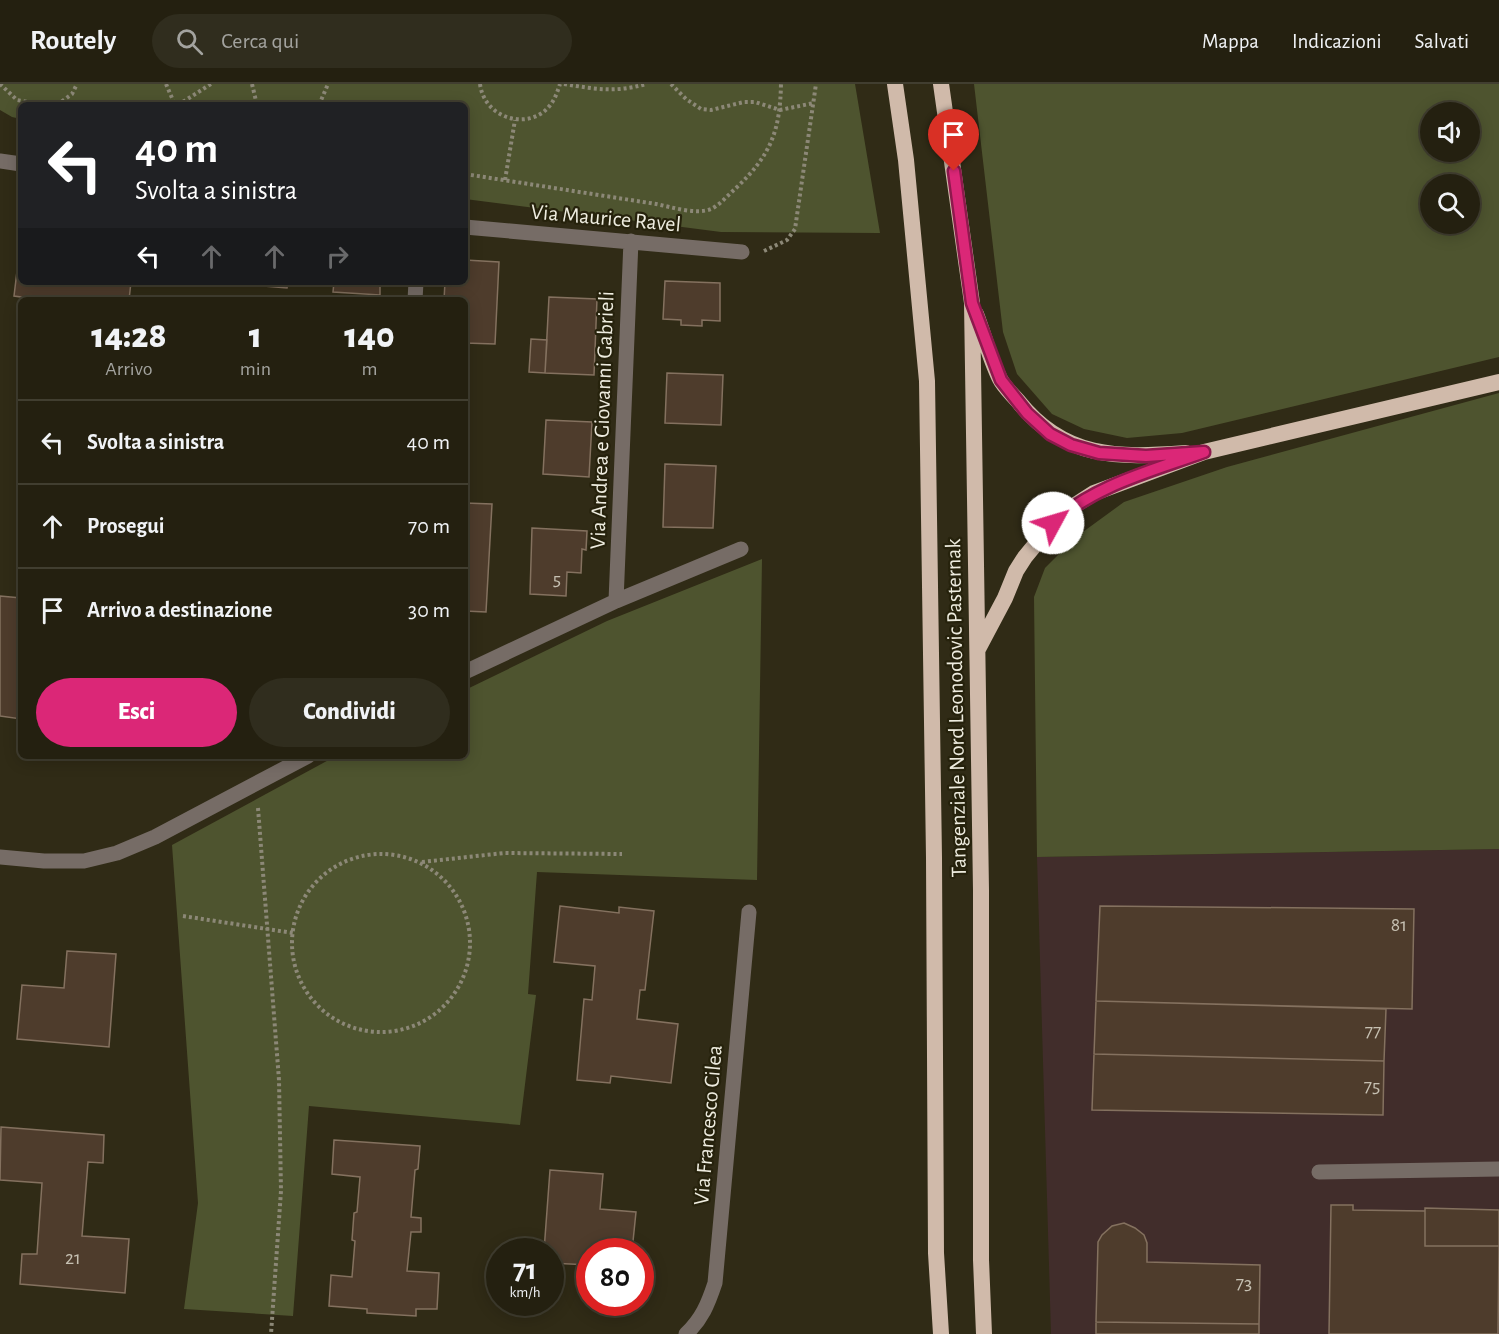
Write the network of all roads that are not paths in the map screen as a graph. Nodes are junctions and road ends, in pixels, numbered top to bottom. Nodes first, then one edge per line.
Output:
1 (895, 84) edge
2 (942, 84) edge
3 (0, 161) edge
4 (18, 164) edge
5 (468, 227) edge
6 (631, 241) junction
7 (742, 252) road end
8 (972, 303) junction
9 (1499, 382) edge
10 (1204, 452) junction
11 (741, 549) dead end
12 (616, 602) junction
13 (978, 650) junction
14 (468, 671) edge
15 (302, 759) edge
16 (0, 857) edge
17 (748, 912) dead end
18 (1499, 1169) edge
19 (1319, 1172) dead end
20 (687, 1334) edge
21 (941, 1334) edge
22 (984, 1334) edge

1 - 21 highway, Tangenziale Nord Leonodovic Pasternak
2 - 8 highway, Tangenziale Nord Leonodovic Pasternak
3 - 4 street
5 - 6 street, Via Maurice Ravel
6 - 7 street, Via Maurice Ravel
6 - 12 street, Via Andrea e Giovanni Gabrieli
8 - 10 highway
8 - 13 highway, Tangenziale Nord Leonodovic Pasternak
9 - 10 highway
10 - 13 highway
11 - 12 street
12 - 14 street
13 - 22 highway, Tangenziale Nord Leonodovic Pasternak
15 - 16 street
17 - 20 street, Via Francesco Cilea
18 - 19 street

